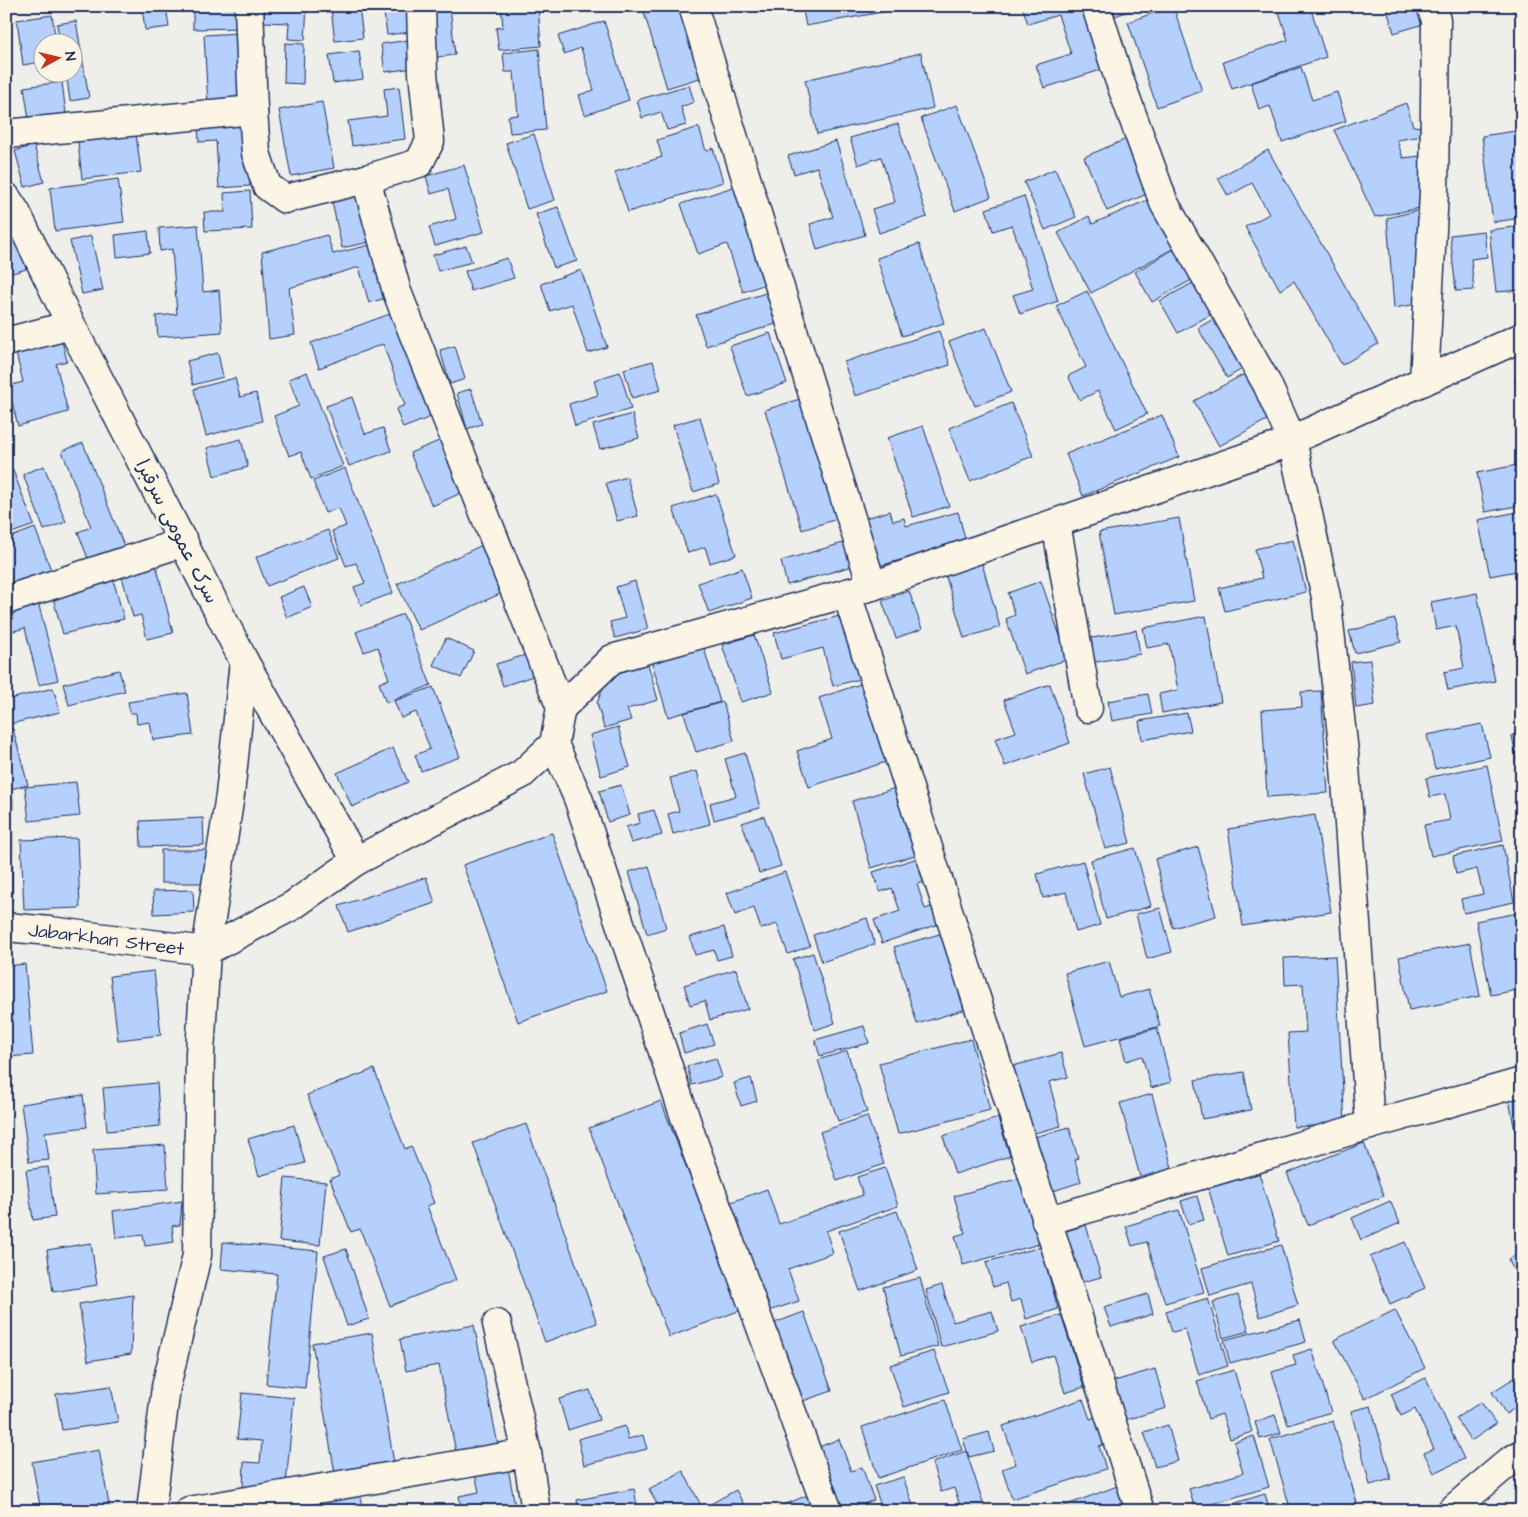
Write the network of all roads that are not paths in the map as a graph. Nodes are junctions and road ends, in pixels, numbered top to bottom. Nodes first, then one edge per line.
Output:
1 (249, 6) edge
2 (421, 6) edge
3 (693, 6) edge
4 (1096, 6) edge
5 (1431, 6) edge
6 (253, 110) junction
7 (6, 134) edge
8 (366, 179) junction
9 (6, 197) edge
10 (71, 326) junction
11 (1522, 337) edge
12 (6, 342) edge
13 (1424, 381) junction
14 (1292, 440) junction
15 (1056, 523) junction
16 (184, 542) junction
17 (859, 590) junction
18 (6, 600) edge
19 (244, 661) junction
20 (561, 708) junction
21 (1088, 708) dead end
22 (554, 744) junction
23 (356, 862) junction
24 (6, 927) edge
25 (206, 952) junction
26 (1522, 1082) edge
27 (1370, 1125) junction
28 (1046, 1221) junction
29 (497, 1324) dead end
30 (527, 1453) junction
31 (1522, 1454) edge
32 (151, 1511) edge
33 (189, 1511) edge
34 (536, 1511) edge
35 (828, 1511) edge
36 (1140, 1511) edge
37 (1451, 1511) edge

1 - 6 street
2 - 8 street
3 - 17 street
4 - 14 street
5 - 13 street
6 - 7 street
6 - 8 street
8 - 20 street
9 - 10 street, سرک عمومی سرقبرا
10 - 12 street
10 - 16 street, سرک عمومی سرقبرا
11 - 13 street
13 - 14 street
14 - 15 street
14 - 27 street
15 - 17 street
15 - 21 street
16 - 18 street
16 - 19 street, سرک عمومی سرقبرا
17 - 20 street
17 - 28 street
19 - 23 street, سرک عمومی سرقبرا
19 - 25 street
20 - 22 street
22 - 23 street
22 - 35 street
23 - 25 street
24 - 25 street, Jabarkhan Street
25 - 32 street
26 - 27 street
27 - 28 street
28 - 36 street
29 - 30 street
30 - 33 street
30 - 34 street
31 - 37 street

